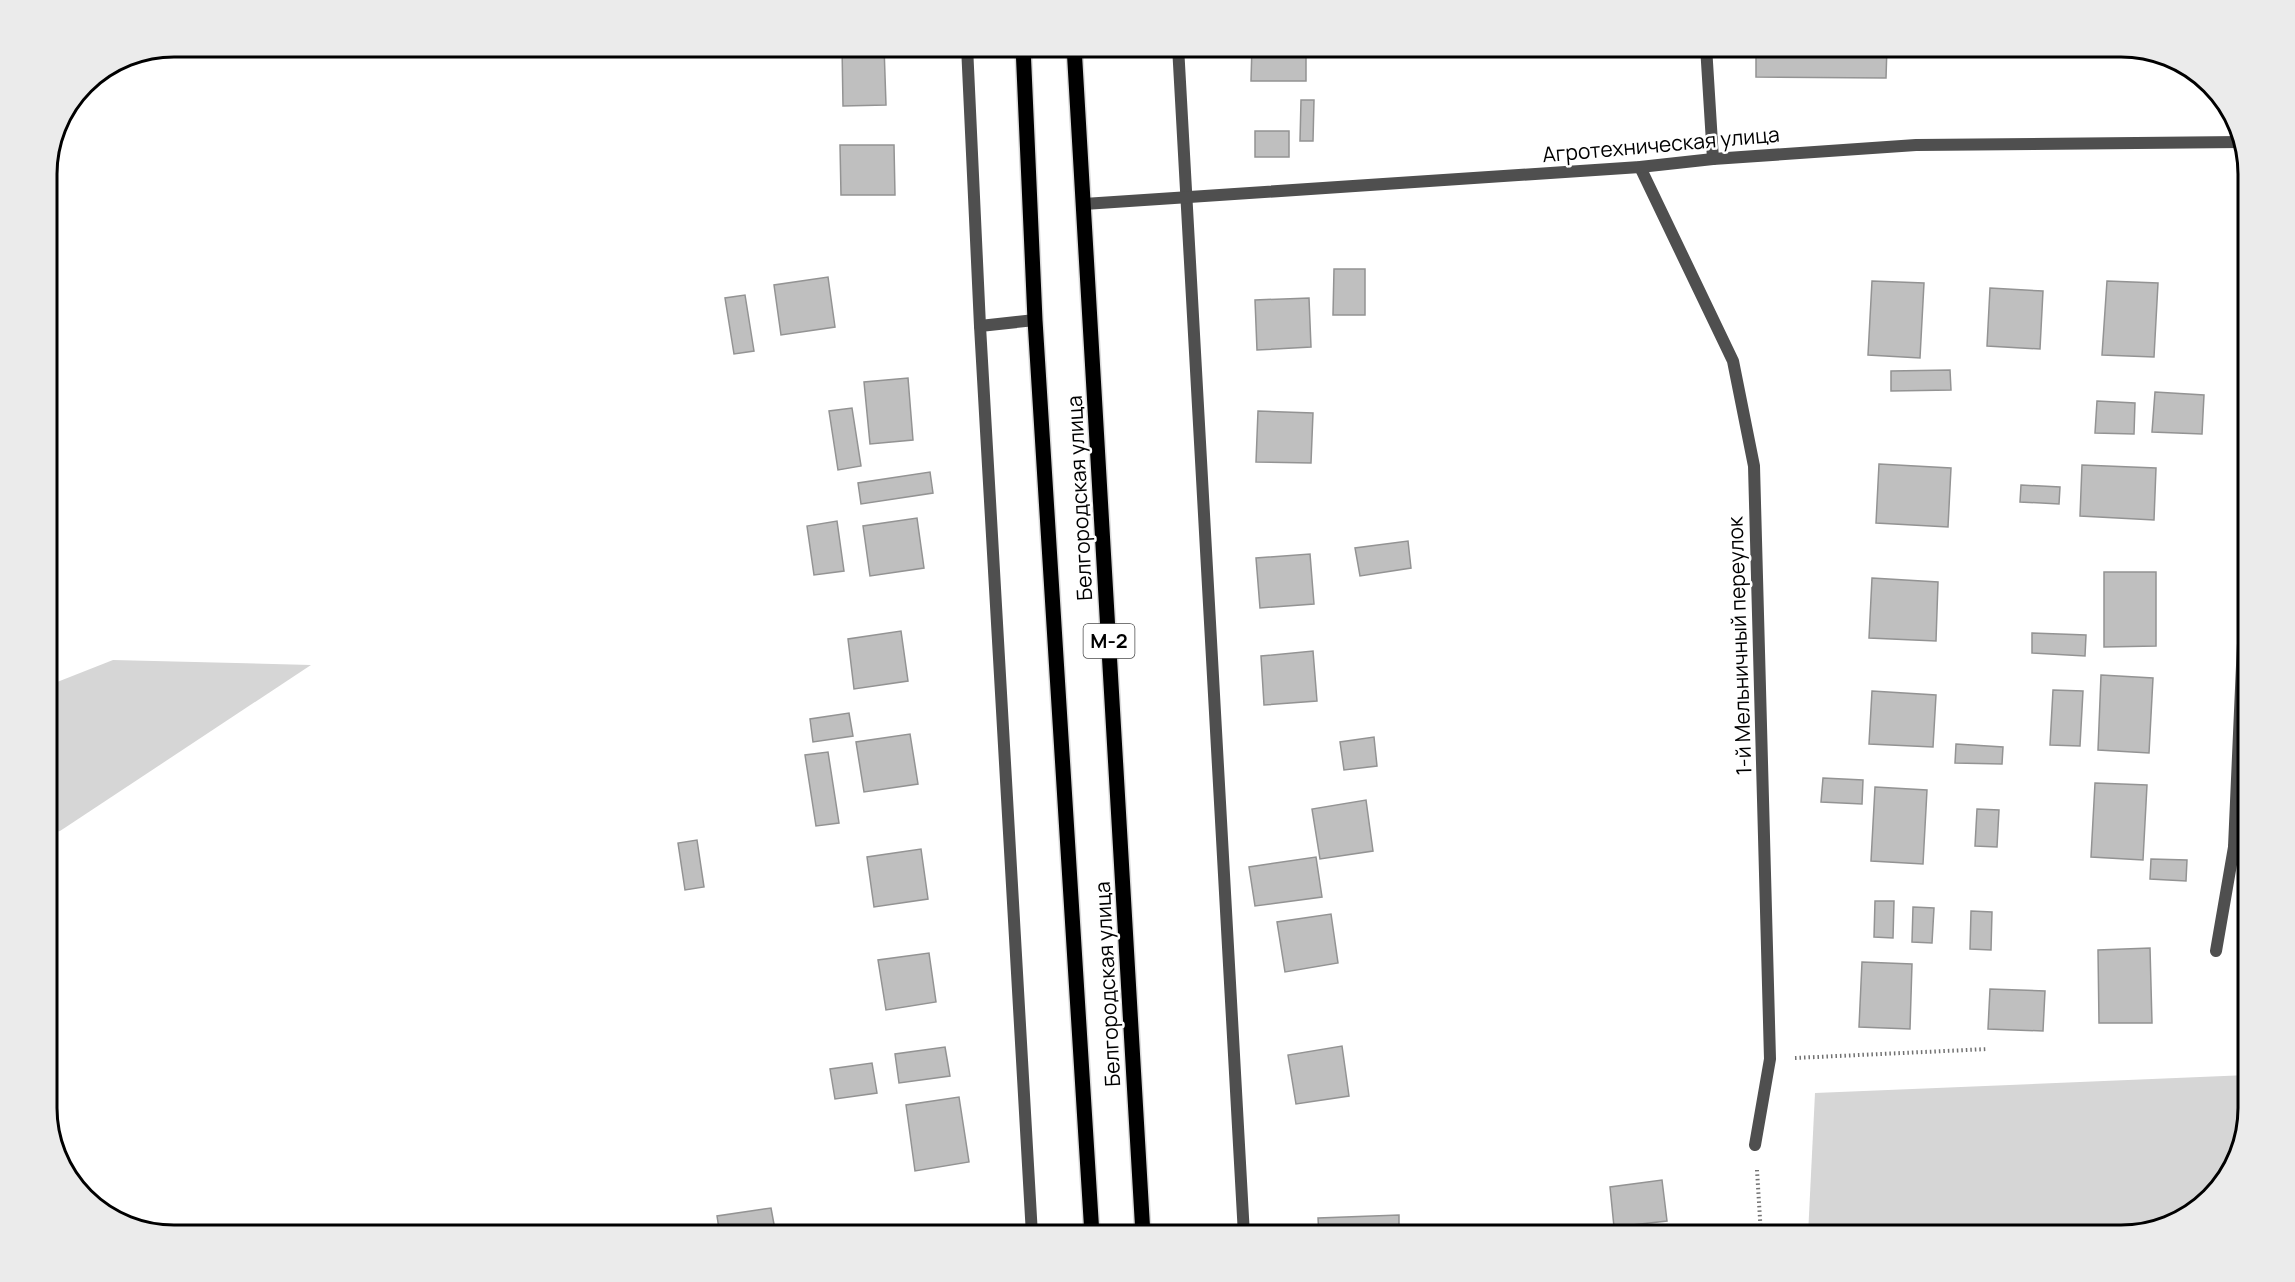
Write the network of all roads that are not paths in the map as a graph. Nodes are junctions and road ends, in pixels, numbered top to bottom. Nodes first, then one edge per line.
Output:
1 (968, 57) edge
2 (1023, 57) edge
3 (1075, 57) edge
4 (1179, 57) edge
5 (1707, 57) edge
6 (2234, 142) edge
7 (1713, 159) junction
8 (1640, 167) junction
9 (1186, 198) junction
10 (1084, 204) junction
11 (1035, 320) junction
12 (980, 326) junction
13 (2238, 756) edge
14 (2238, 845) edge
15 (2234, 847) junction
16 (2216, 951) dead end
17 (1755, 1145) road end
18 (1031, 1225) edge
19 (1091, 1225) edge
20 (1142, 1225) edge
21 (1243, 1225) edge

1 - 12 street
2 - 11 main road, Белгородская улица / М-2
3 - 10 main road, Белгородская улица / М-2
4 - 9 street
5 - 7 street
6 - 7 street, Агротехническая улица
7 - 8 street, Агротехническая улица
8 - 9 street, Агротехническая улица
8 - 17 street, 1-й Мельничный переулок
9 - 10 street, Агротехническая улица
9 - 21 street
10 - 20 main road, Белгородская улица / М-2
11 - 12 street
11 - 19 main road, Белгородская улица / М-2
12 - 18 street
13 - 15 street
14 - 15 street
15 - 16 street

